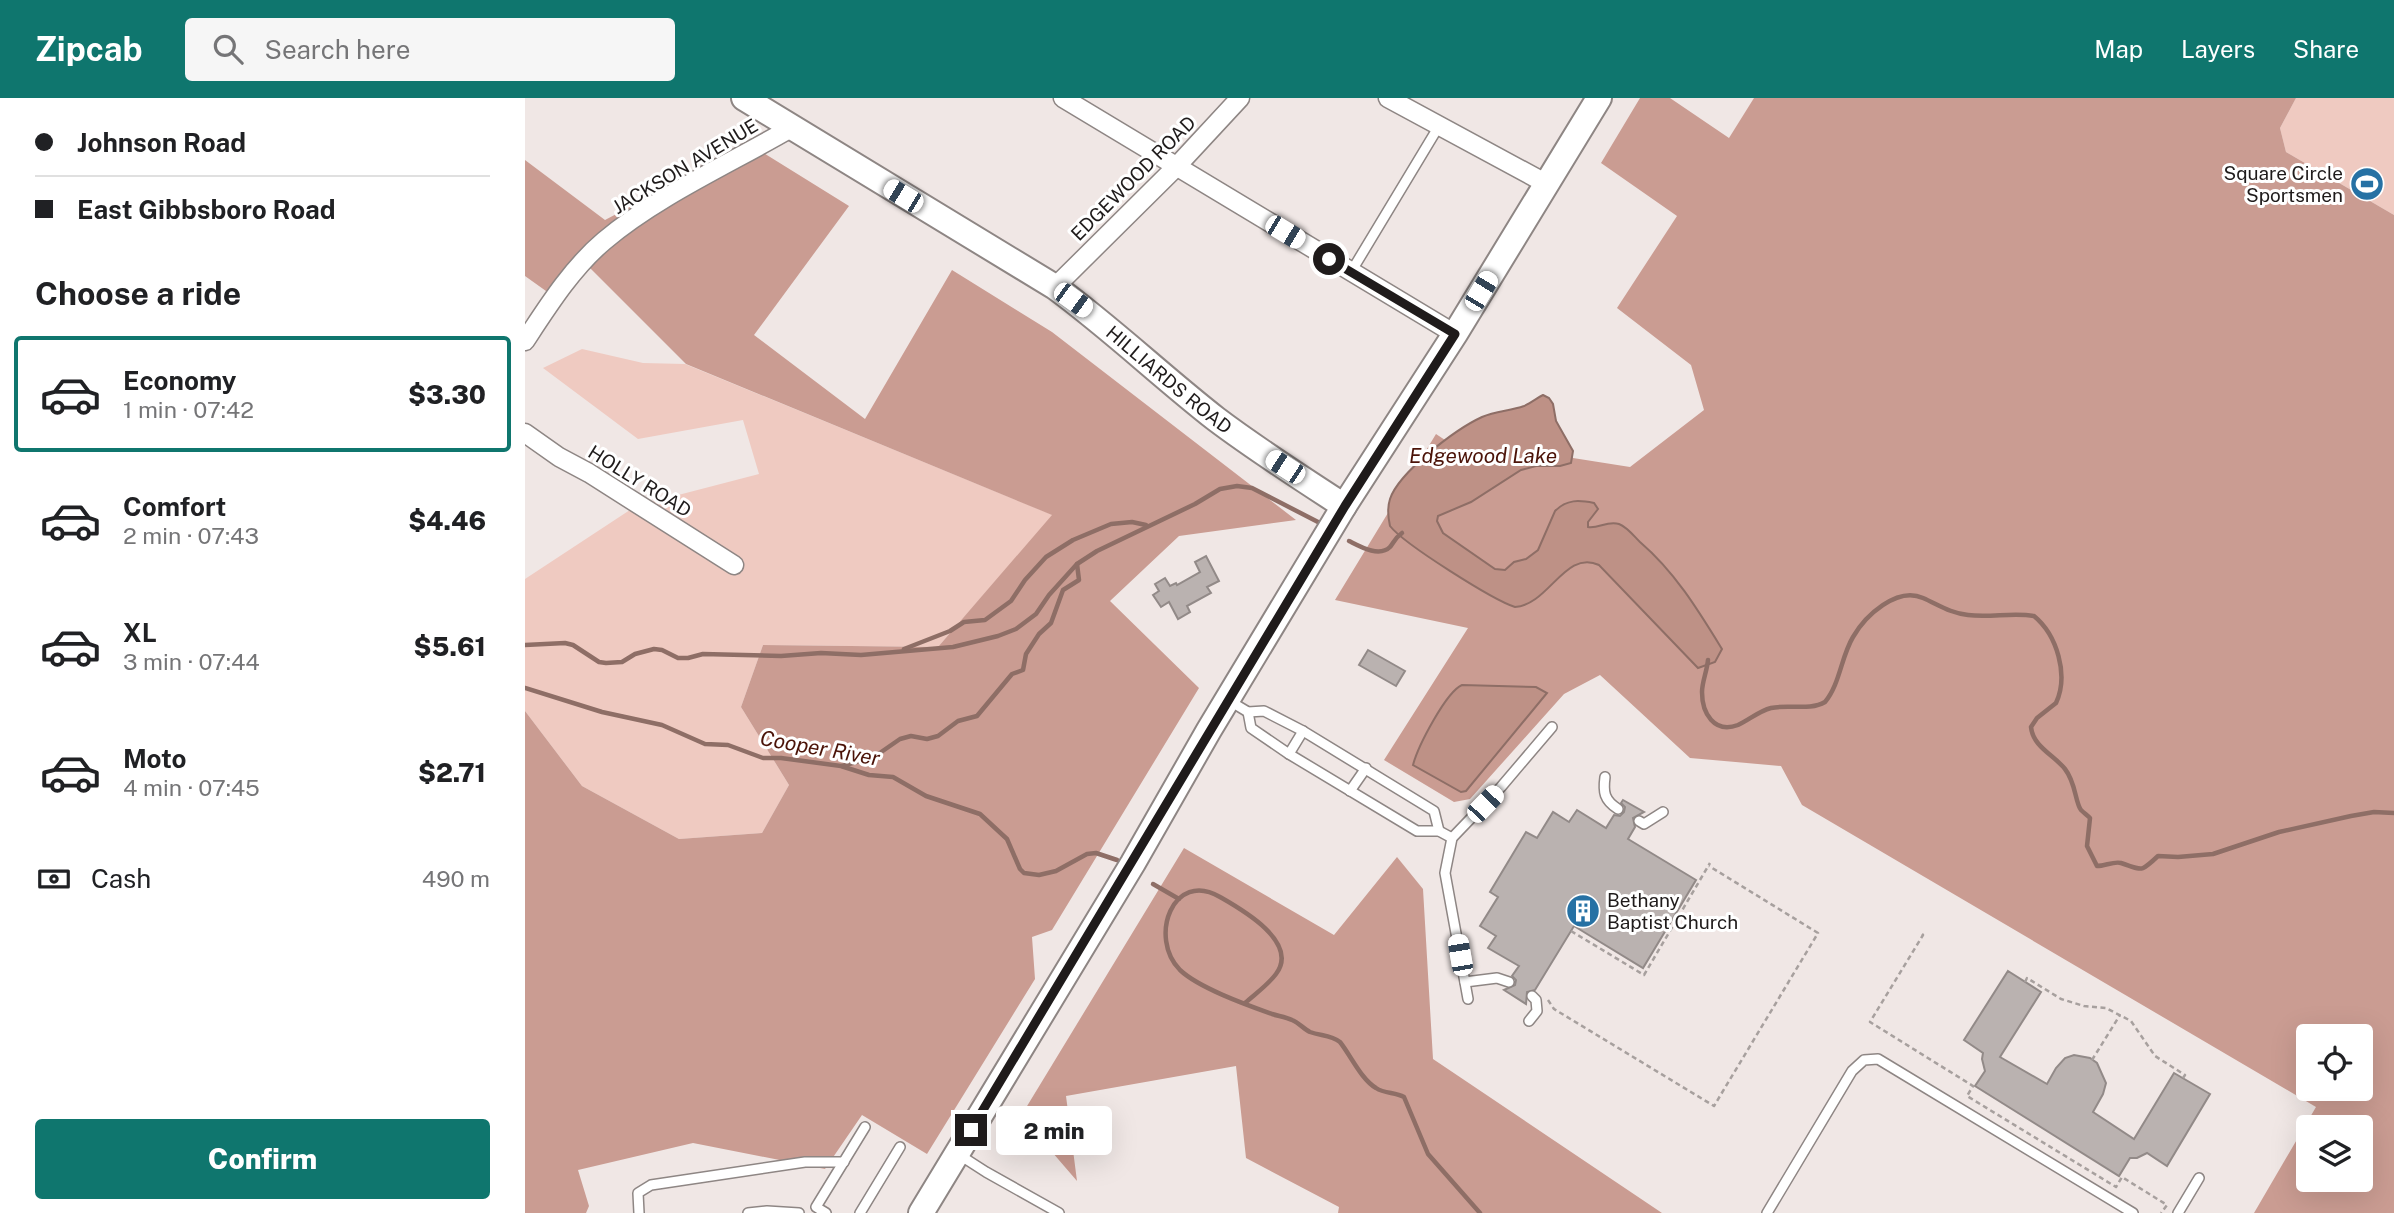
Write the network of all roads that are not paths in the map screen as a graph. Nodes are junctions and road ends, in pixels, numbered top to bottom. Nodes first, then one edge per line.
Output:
1 (744, 98) edge
2 (1063, 98) edge
3 (1240, 98) edge
4 (1388, 98) edge
5 (1598, 98) edge
6 (1439, 126) junction
7 (791, 128) junction
8 (1176, 167) junction
9 (1547, 184) junction
10 (1351, 272) junction
11 (1055, 287) junction
12 (1455, 334) junction
13 (525, 341) edge
14 (525, 433) edge
15 (1345, 506) junction
16 (734, 565) dead end
17 (1238, 706) junction
18 (1552, 727) dead end
19 (1303, 731) junction
20 (1289, 754) junction
21 (1366, 768) junction
22 (1605, 776) dead end
23 (1350, 791) junction
24 (1618, 809) dead end
25 (1663, 812) dead end
26 (1639, 821) dead end
27 (1439, 831) junction
28 (1452, 838) junction
29 (1465, 982) junction
30 (1509, 982) dead end
31 (1532, 996) dead end
32 (1468, 999) dead end
33 (1529, 1021) dead end
34 (865, 1127) dead end
35 (900, 1147) dead end
36 (957, 1153) junction
37 (844, 1162) junction
38 (2199, 1178) dead end
39 (817, 1207) junction
40 (639, 1213) edge
41 (748, 1213) edge
42 (801, 1213) edge
43 (826, 1213) edge
44 (860, 1213) edge
45 (921, 1213) edge
46 (1059, 1213) edge
47 (1767, 1213) edge
48 (2133, 1213) edge
49 (2178, 1213) edge

1 - 7 main road, HILLIARDS ROAD
2 - 8 street
3 - 8 street, EDGEWOOD ROAD
4 - 6 street
5 - 9 main road
6 - 9 street
6 - 10 lane
7 - 11 main road, HILLIARDS ROAD
7 - 13 street, JACKSON AVENUE
8 - 10 street
8 - 11 street, EDGEWOOD ROAD
9 - 12 main road
10 - 12 street
11 - 15 main road, HILLIARDS ROAD
12 - 15 main road
14 - 16 street, HOLLY ROAD
15 - 17 main road
17 - 19 lane
17 - 20 lane
17 - 36 main road
18 - 28 lane
19 - 20 lane
19 - 21 lane
20 - 23 lane
21 - 23 lane
21 - 27 lane
22 - 24 lane
23 - 27 lane
25 - 26 lane
27 - 28 lane
28 - 29 lane
29 - 30 lane
29 - 32 lane
31 - 33 lane
34 - 37 lane
35 - 44 lane
36 - 45 main road
36 - 46 lane
37 - 39 lane
37 - 40 lane
38 - 49 lane
39 - 42 lane
39 - 43 lane
41 - 42 lane
47 - 48 lane

